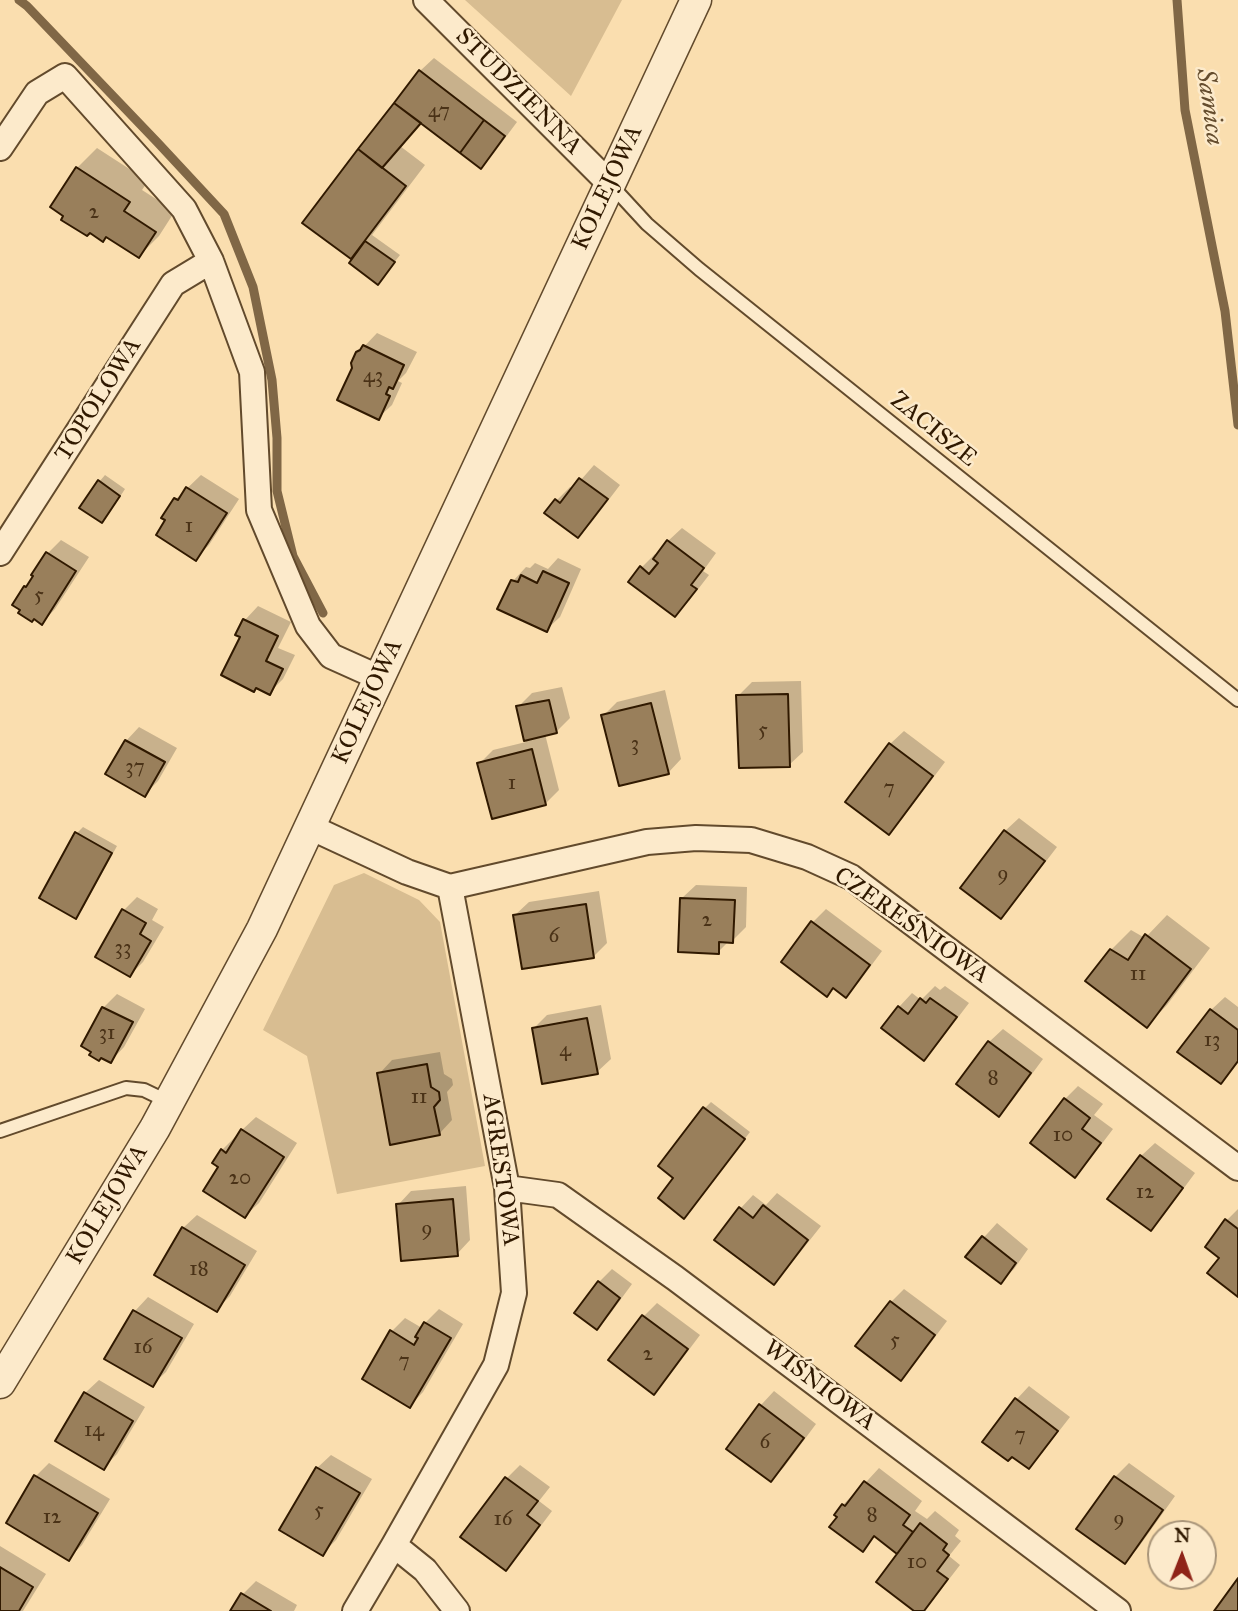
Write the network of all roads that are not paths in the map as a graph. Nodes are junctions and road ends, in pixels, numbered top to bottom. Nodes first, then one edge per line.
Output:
1 (426, 0) edge
2 (696, 0) edge
3 (0, 148) edge
4 (610, 184) junction
5 (211, 261) junction
6 (0, 553) edge
7 (380, 678) junction
8 (1238, 700) edge
9 (310, 827) junction
10 (450, 887) junction
11 (169, 1102) junction
12 (0, 1131) edge
13 (1238, 1168) edge
14 (507, 1188) junction
15 (0, 1383) edge
16 (394, 1545) junction
17 (355, 1611) edge
18 (457, 1611) edge
19 (1118, 1611) edge

1 - 4 street, STUDZIENNA
2 - 4 street, KOLEJOWA
3 - 5 street
4 - 7 street, KOLEJOWA
4 - 8 lane, ZACISZE
5 - 6 street, TOPOLOWA
5 - 7 street
7 - 9 street, KOLEJOWA
9 - 10 street
9 - 11 street, KOLEJOWA
10 - 13 street, CZEREŚNIOWA
10 - 14 street, AGRESTOWA
11 - 12 lane
11 - 15 street, KOLEJOWA
14 - 16 street, AGRESTOWA
14 - 19 street, WIŚNIOWA
16 - 17 street, AGRESTOWA
16 - 18 street

